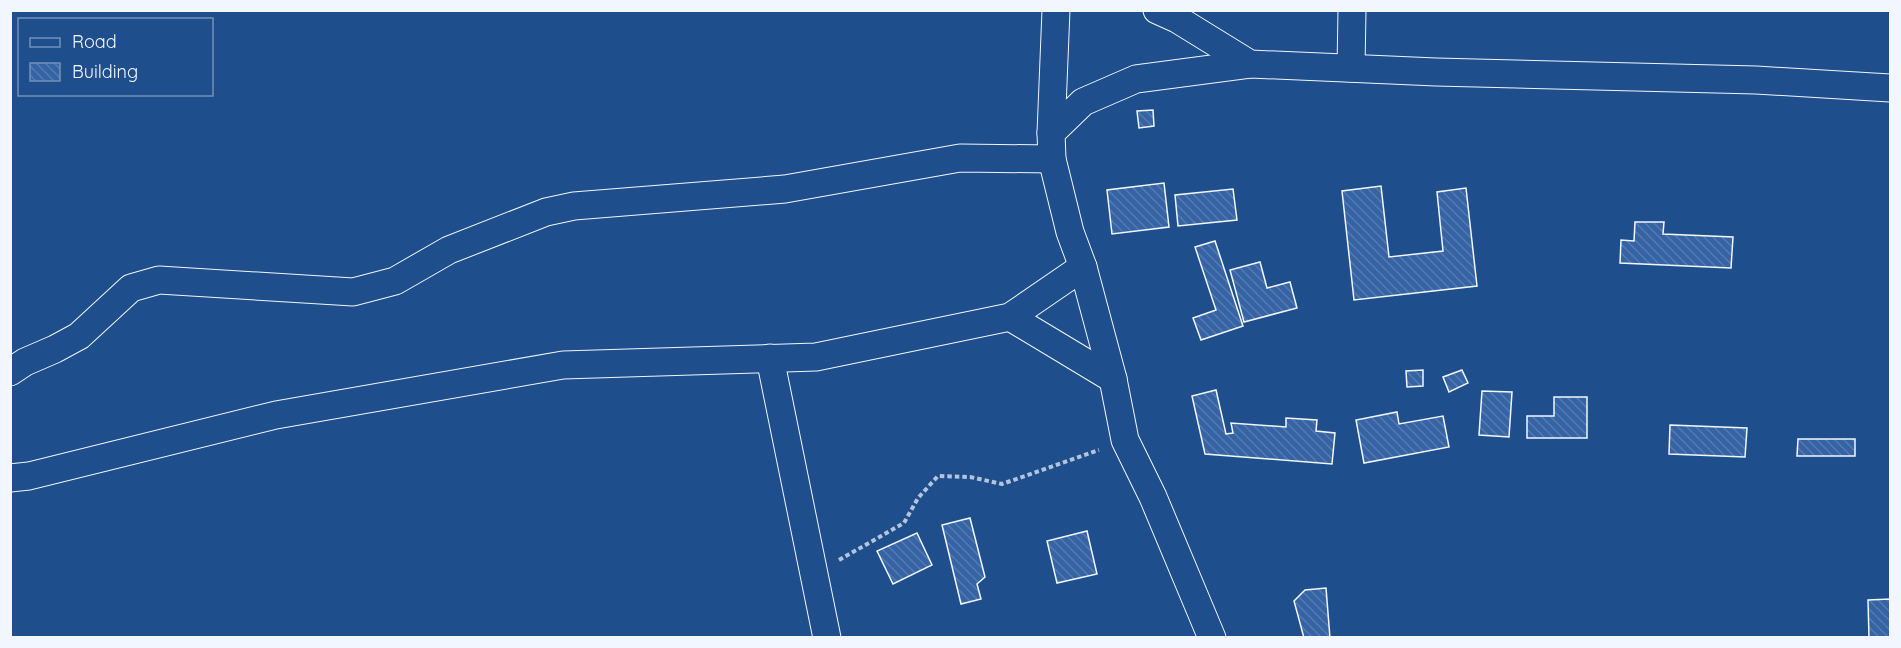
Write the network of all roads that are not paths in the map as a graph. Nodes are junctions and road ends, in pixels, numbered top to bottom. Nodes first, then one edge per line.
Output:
1 (1056, 10) edge
2 (1156, 10) edge
3 (1352, 10) edge
4 (1250, 64) junction
5 (1351, 68) junction
6 (1890, 88) edge
7 (1051, 146) junction
8 (1083, 267) junction
9 (1010, 317) junction
10 (770, 358) junction
11 (10, 372) edge
12 (1113, 379) junction
13 (10, 478) edge
14 (827, 638) edge
15 (1212, 638) edge

1 - 7 street
2 - 4 street
3 - 5 street
4 - 5 street
4 - 7 street
5 - 6 street
7 - 8 street
7 - 11 street
8 - 9 street
8 - 12 street
9 - 10 street
9 - 12 street
10 - 13 street
10 - 14 street
12 - 15 street

